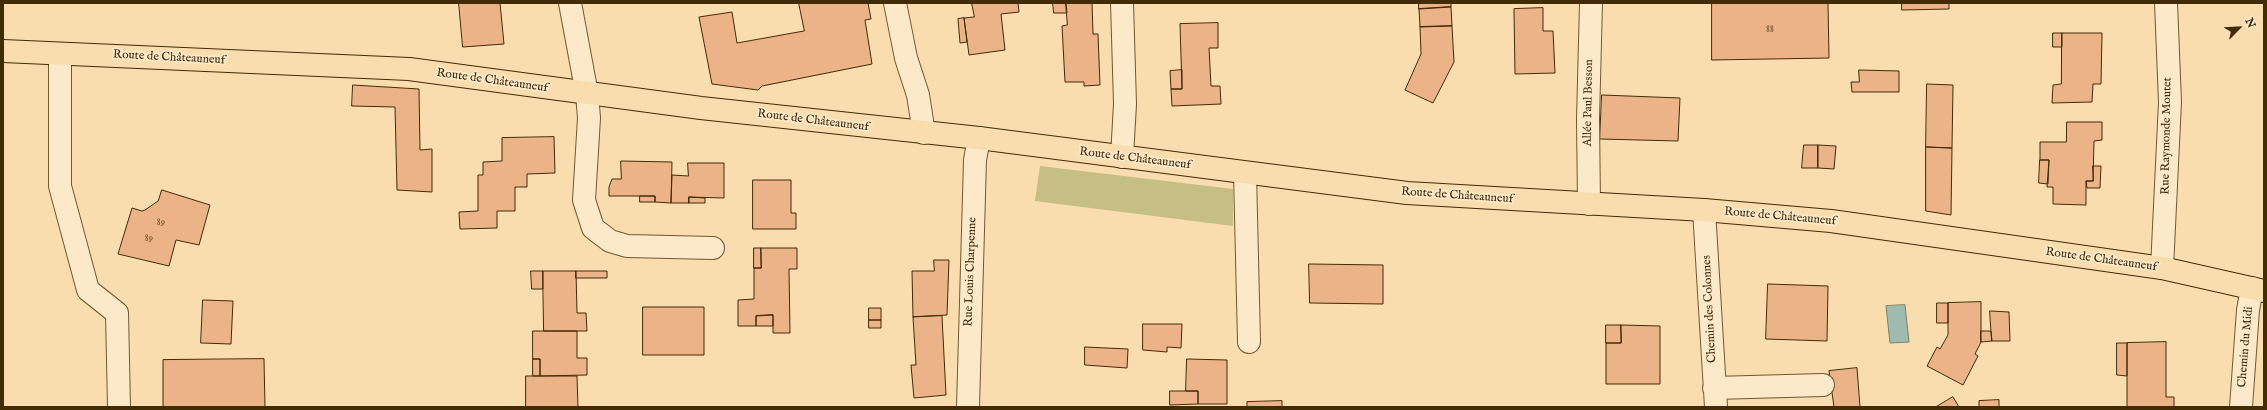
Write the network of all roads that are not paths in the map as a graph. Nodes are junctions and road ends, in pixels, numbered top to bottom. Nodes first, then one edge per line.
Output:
1 (570, 3) edge
2 (895, 3) edge
3 (1122, 3) edge
4 (1591, 3) edge
5 (2166, 3) edge
6 (3, 51) edge
7 (60, 54) junction
8 (587, 94) junction
9 (924, 133) junction
10 (979, 138) junction
11 (1122, 157) junction
12 (1245, 173) junction
13 (1589, 204) junction
14 (1704, 210) junction
15 (712, 248) dead end
16 (2162, 268) junction
17 (2258, 289) edge
18 (1249, 342) dead end
19 (1823, 385) dead end
20 (1715, 397) edge
21 (119, 407) edge
22 (968, 407) edge
23 (2241, 407) edge

1 - 8 street
2 - 9 street
3 - 11 street
4 - 13 street, Allée Paul Besson
5 - 16 street, Rue Raymonde Moutet
6 - 7 main road, Route de Châteauneuf
7 - 8 main road, Route de Châteauneuf
7 - 21 street
8 - 9 main road, Route de Châteauneuf
8 - 15 street
9 - 10 main road, Route de Châteauneuf
10 - 11 main road, Route de Châteauneuf
10 - 22 street, Rue Louis Charpenne
11 - 12 main road, Route de Châteauneuf
12 - 13 main road, Route de Châteauneuf
12 - 18 street
13 - 14 main road, Route de Châteauneuf
14 - 16 main road, Route de Châteauneuf
14 - 20 street, Chemin des Colonnes
16 - 17 main road, Route de Châteauneuf
17 - 23 street, Chemin du Midi
19 - 20 street

